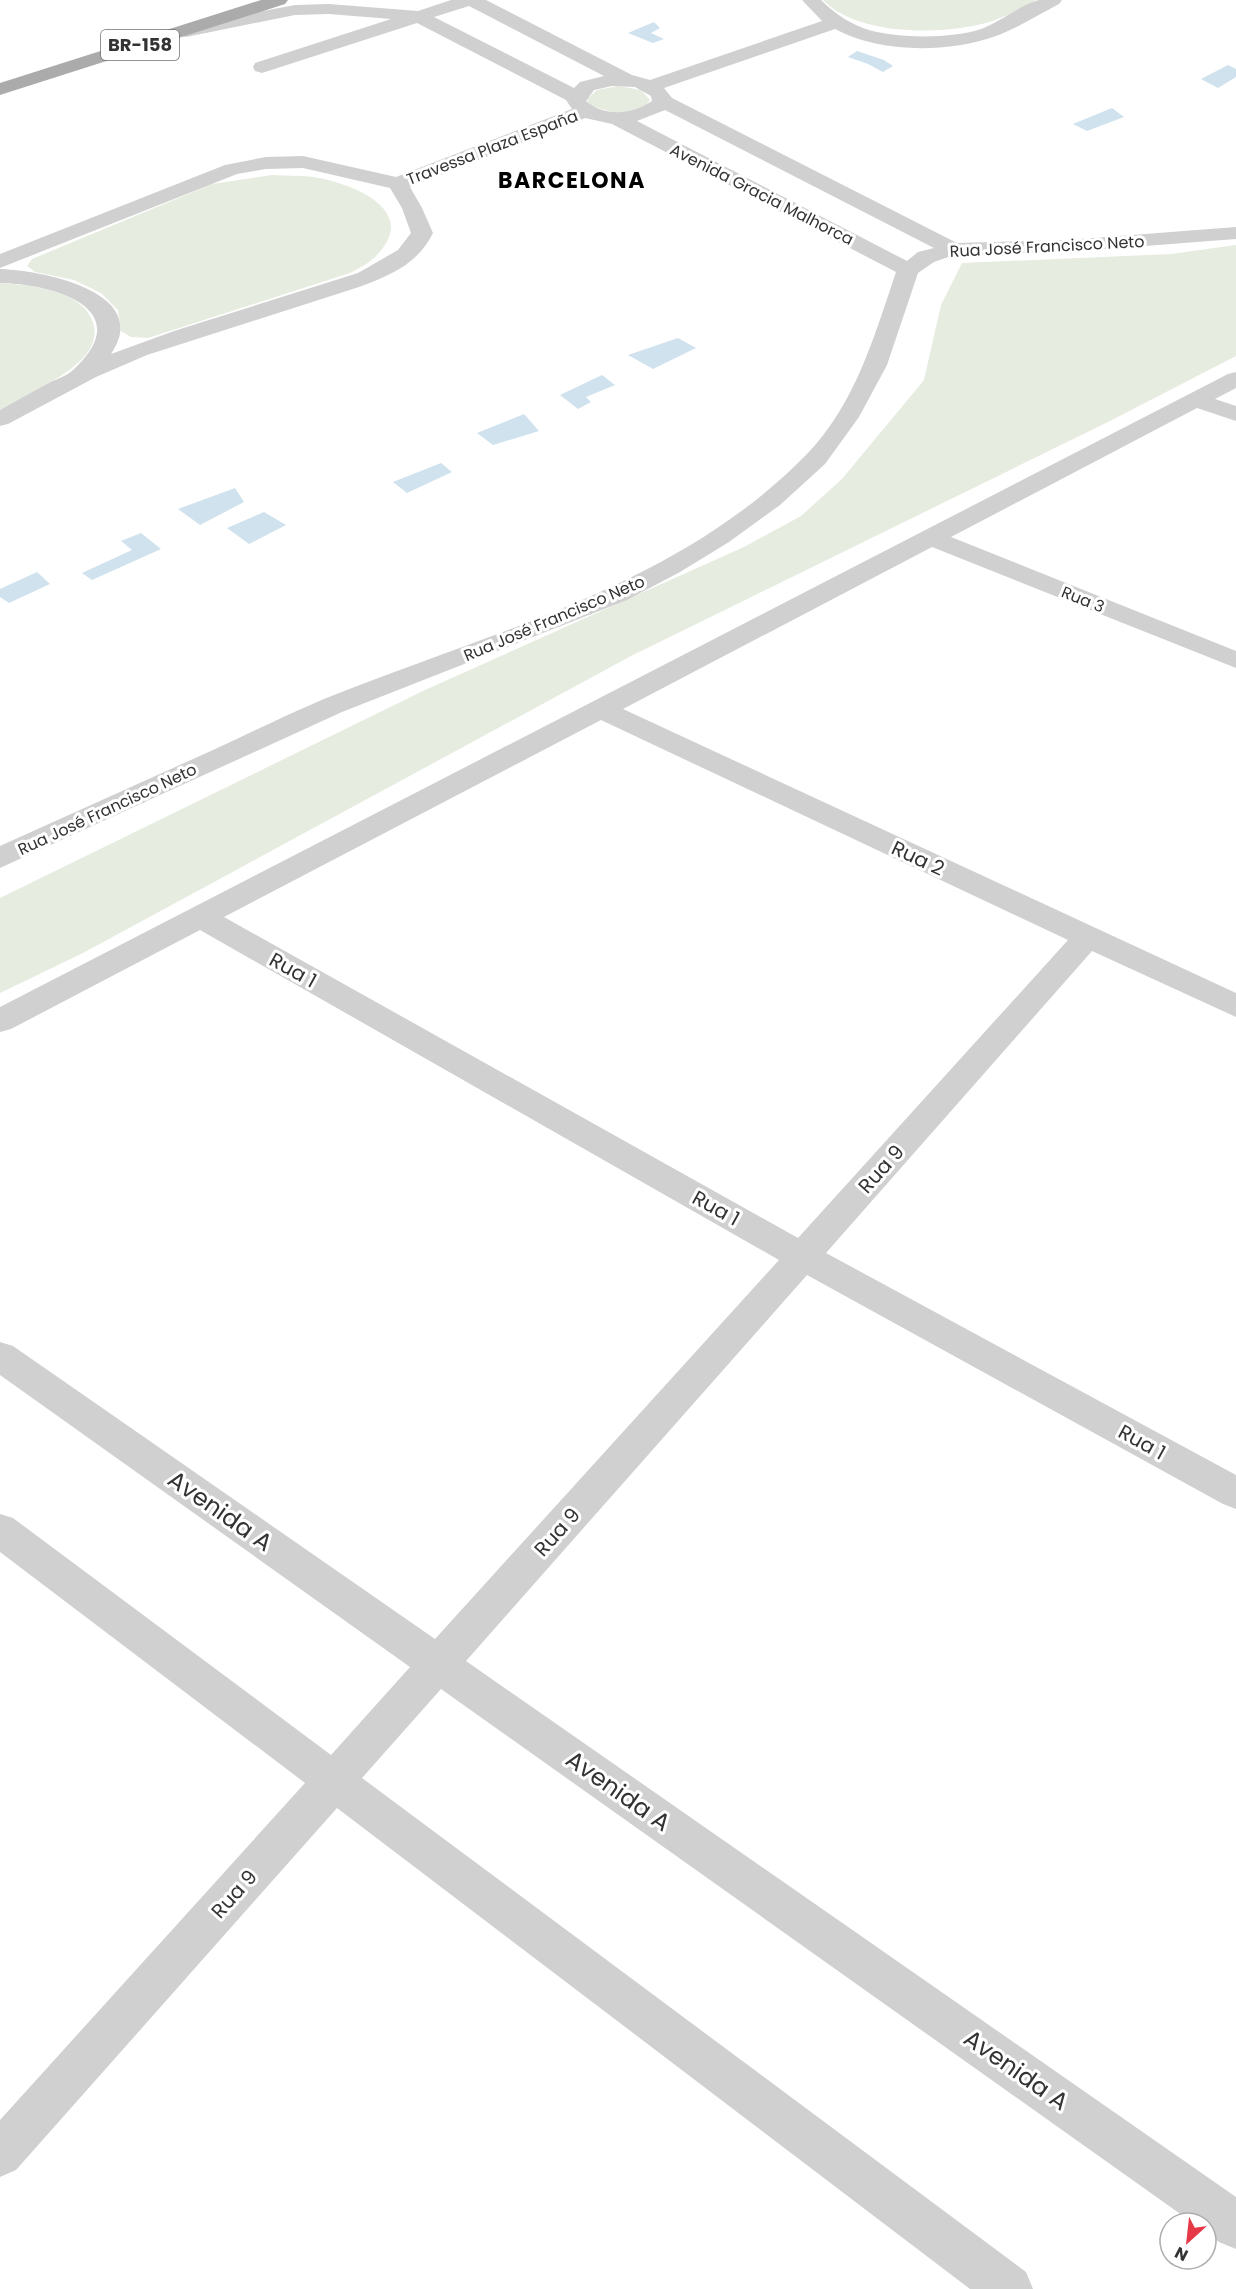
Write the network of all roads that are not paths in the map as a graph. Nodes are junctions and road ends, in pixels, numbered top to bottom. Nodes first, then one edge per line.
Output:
1 (279, 0) edge
2 (470, 0) edge
3 (811, 0) edge
4 (1053, 0) edge
5 (417, 16) junction
6 (836, 22) junction
7 (186, 31) junction
8 (262, 67) dead end
9 (626, 80) junction
10 (0, 88) edge
11 (656, 93) junction
12 (580, 104) junction
13 (616, 118) junction
14 (398, 184) junction
15 (1236, 233) edge
16 (953, 249) junction
17 (0, 262) edge
18 (908, 270) junction
19 (0, 276) edge
20 (81, 375) junction
21 (1236, 379) edge
22 (1196, 400) junction
23 (1236, 414) edge
24 (0, 419) edge
25 (931, 538) junction
26 (1236, 660) edge
27 (600, 709) junction
28 (0, 858) edge
29 (200, 917) junction
30 (1088, 937) junction
31 (1236, 1006) edge
32 (0, 1021) edge
33 (803, 1257) junction
34 (0, 1356) edge
35 (1236, 1493) edge
36 (0, 1530) edge
37 (438, 1665) junction
38 (333, 1783) junction
39 (13, 2140) edge
40 (1236, 2225) edge
41 (1009, 2289) edge

1 - 7 main road, BR-158
2 - 5 street
2 - 9 street
3 - 6 street
4 - 6 street
5 - 7 street
5 - 8 street
5 - 12 street
6 - 11 street
7 - 10 main road, BR-158
9 - 11 street, Avenida Gracia Malhorca
9 - 12 street, Travessa Plaza España
11 - 13 street
11 - 16 street, Avenida Gracia Malhorca
12 - 13 street
12 - 14 street, Travessa Plaza España
13 - 18 street, Avenida Gracia Malhorca
14 - 17 street
14 - 20 street
15 - 16 street, Rua José Francisco Neto
16 - 18 street, Rua José Francisco Neto
18 - 28 street, Rua José Francisco Neto
19 - 20 street
20 - 24 street
21 - 22 street
22 - 23 street
22 - 25 street
25 - 26 street, Rua 3
25 - 27 street
27 - 29 street
27 - 30 street, Rua 2
29 - 32 street
29 - 33 street, Rua 1
30 - 31 street, Rua 2
30 - 33 street, Rua 9
33 - 35 street, Rua 1
33 - 37 street, Rua 9
34 - 37 street, Avenida A
36 - 38 street
37 - 38 street, Rua 9
37 - 40 street, Avenida A
38 - 39 street, Rua 9
38 - 41 street

